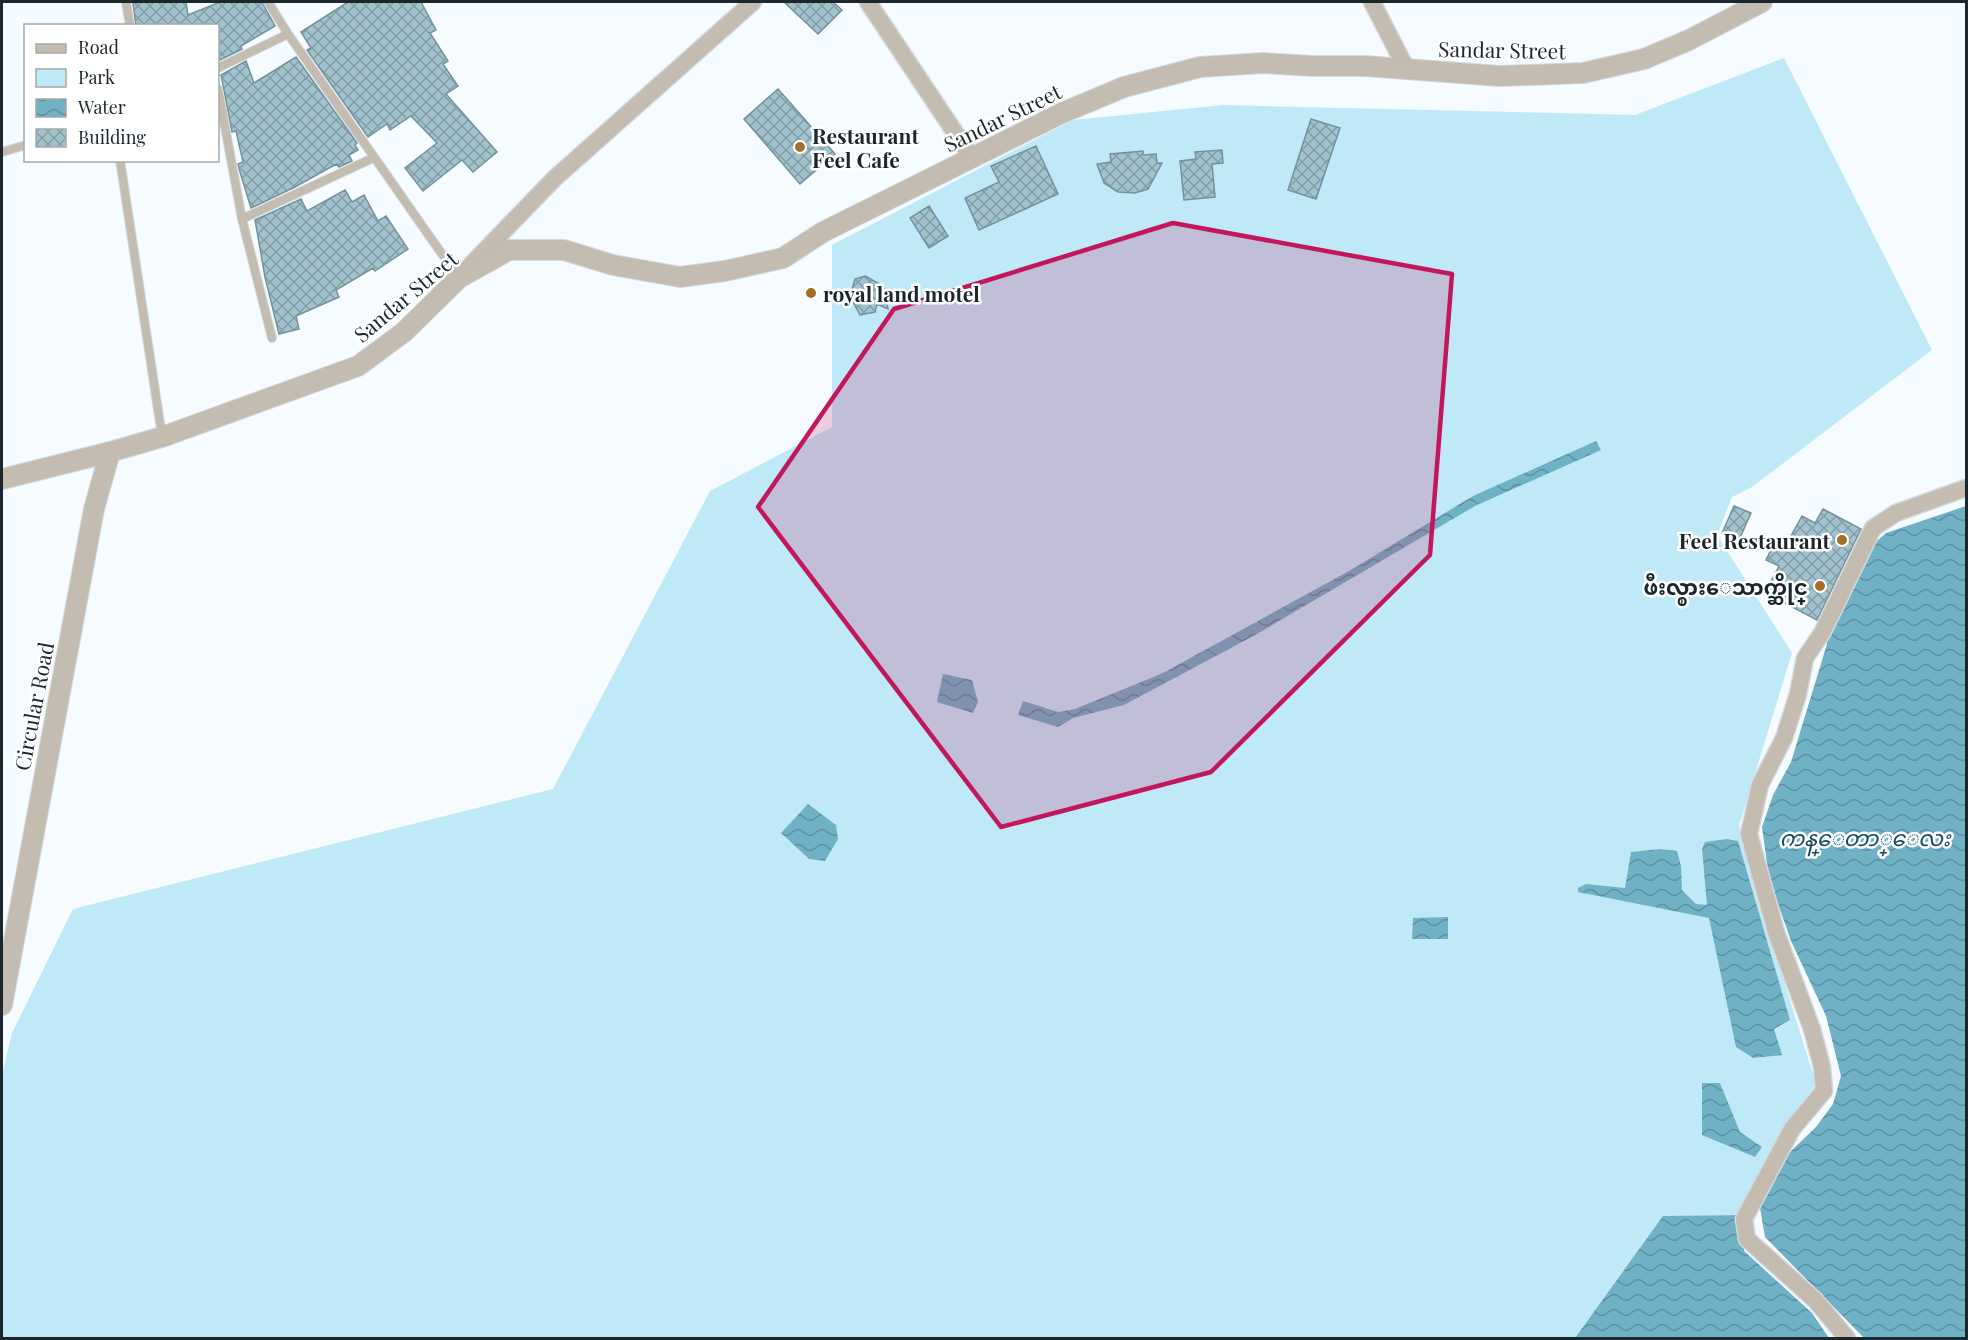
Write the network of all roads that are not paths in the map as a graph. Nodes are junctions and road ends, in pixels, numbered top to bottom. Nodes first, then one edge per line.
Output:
1 (126, 2) edge
2 (268, 2) edge
3 (753, 2) edge
4 (868, 2) edge
5 (1372, 2) edge
6 (1762, 2) edge
7 (130, 24) edge
8 (288, 34) junction
9 (219, 68) edge
10 (1407, 70) junction
11 (219, 93) edge
12 (24, 146) edge
13 (2, 152) edge
14 (373, 158) junction
15 (972, 158) junction
16 (120, 162) edge
17 (242, 219) junction
18 (459, 278) junction
19 (273, 338) dead end
20 (162, 437) junction
21 (110, 452) junction
22 (2, 478) edge
23 (1966, 488) edge
24 (2, 1005) edge
25 (1847, 1338) edge

1 - 7 lane
2 - 8 lane
3 - 18 street
4 - 15 street
5 - 10 street
6 - 10 street, Sandar Street
8 - 9 lane
8 - 14 lane
10 - 15 street, Sandar Street
11 - 17 lane
12 - 13 lane
14 - 17 lane
14 - 18 lane
15 - 18 street, Sandar Street
16 - 20 lane
17 - 19 lane
18 - 20 street, Sandar Street
20 - 21 street, Sandar Street
21 - 22 street, Sandar Street
21 - 24 street, Circular Road
23 - 25 street

